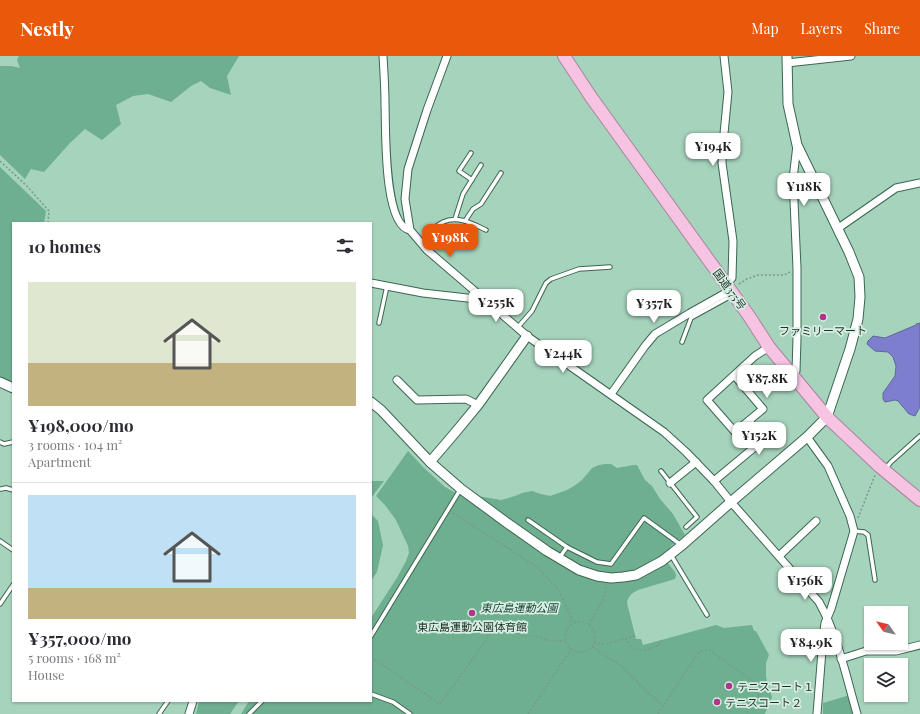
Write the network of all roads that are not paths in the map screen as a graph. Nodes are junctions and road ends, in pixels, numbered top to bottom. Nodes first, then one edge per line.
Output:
1 (383, 56) edge
2 (447, 56) edge
3 (564, 56) edge
4 (724, 56) edge
5 (851, 56) edge
6 (787, 60) edge
7 (796, 145) junction
8 (471, 153) dead end
9 (481, 165) dead end
10 (501, 173) dead end
11 (794, 179) junction
12 (472, 180) junction
13 (920, 183) edge
14 (816, 185) junction
15 (455, 219) junction
16 (465, 221) junction
17 (837, 229) junction
18 (410, 230) junction
19 (486, 230) dead end
20 (427, 250) junction
21 (610, 267) dead end
22 (372, 283) edge
23 (387, 286) junction
24 (730, 289) junction
25 (479, 295) junction
26 (379, 323) dead end
27 (517, 328) junction
28 (527, 336) junction
29 (682, 342) dead end
30 (769, 347) junction
31 (735, 376) junction
32 (793, 376) junction
33 (397, 380) dead end
34 (0, 382) edge
35 (12, 388) edge
36 (611, 394) junction
37 (372, 403) edge
38 (478, 405) junction
39 (827, 417) junction
40 (749, 421) junction
41 (920, 436) edge
42 (807, 437) junction
43 (0, 442) edge
44 (12, 442) edge
45 (430, 462) junction
46 (696, 462) junction
47 (882, 468) junction
48 (661, 471) dead end
49 (714, 481) junction
50 (670, 483) junction
51 (0, 489) edge
52 (461, 489) junction
53 (12, 490) edge
54 (0, 495) edge
55 (920, 500) edge
56 (731, 502) junction
57 (528, 520) dead end
58 (816, 521) dead end
59 (686, 526) dead end
60 (854, 531) junction
61 (0, 541) edge
62 (682, 546) junction
63 (567, 547) junction
64 (12, 549) edge
65 (671, 555) junction
66 (778, 556) junction
67 (559, 558) junction
68 (875, 580) dead end
69 (12, 586) edge
70 (0, 604) edge
71 (707, 615) dead end
72 (827, 617) junction
73 (372, 634) edge
74 (920, 645) edge
75 (842, 659) junction
76 (372, 694) edge
77 (167, 702) edge
78 (193, 702) edge
79 (261, 702) edge
80 (159, 714) edge
81 (189, 714) edge
82 (249, 714) edge
83 (410, 714) edge
84 (817, 714) edge
85 (857, 714) edge

1 - 18 street
2 - 18 street
3 - 24 highway, 国道375号
4 - 24 street
5 - 6 street
6 - 7 street
7 - 11 street
7 - 14 street
8 - 12 lane
9 - 12 lane
10 - 16 lane
11 - 14 street
11 - 32 street
12 - 15 lane
13 - 17 street
14 - 17 street
15 - 16 lane
15 - 20 lane
16 - 19 lane
17 - 39 street
18 - 20 street
20 - 25 street
21 - 27 lane
22 - 23 street
23 - 25 street
23 - 26 lane
24 - 29 lane
24 - 30 highway, 国道375号
24 - 36 street
25 - 27 street
27 - 28 street
28 - 36 street
28 - 38 street
30 - 31 street
30 - 32 highway, 国道375号
31 - 40 street
31 - 40 street
32 - 39 highway, 国道375号
33 - 38 street
34 - 35 street
36 - 46 street
37 - 45 street
38 - 45 street
39 - 42 street
39 - 47 highway, 国道375号
40 - 49 street
41 - 47 lane
42 - 56 street
42 - 60 street
43 - 44 lane
45 - 52 street
46 - 49 street
46 - 50 street
47 - 55 highway, 国道375号
48 - 50 lane
49 - 56 street
50 - 59 lane
51 - 53 lane
51 - 54 lane
52 - 67 street
52 - 73 lane
56 - 62 street
56 - 66 street
57 - 63 lane
58 - 66 street
60 - 68 lane
60 - 72 street
61 - 64 lane
62 - 63 lane
62 - 65 street
63 - 67 lane
65 - 67 street
65 - 71 lane
66 - 72 street
69 - 70 lane
72 - 75 street
72 - 84 street
74 - 75 street
75 - 85 street
76 - 83 lane
77 - 80 lane
78 - 81 street
79 - 82 lane

